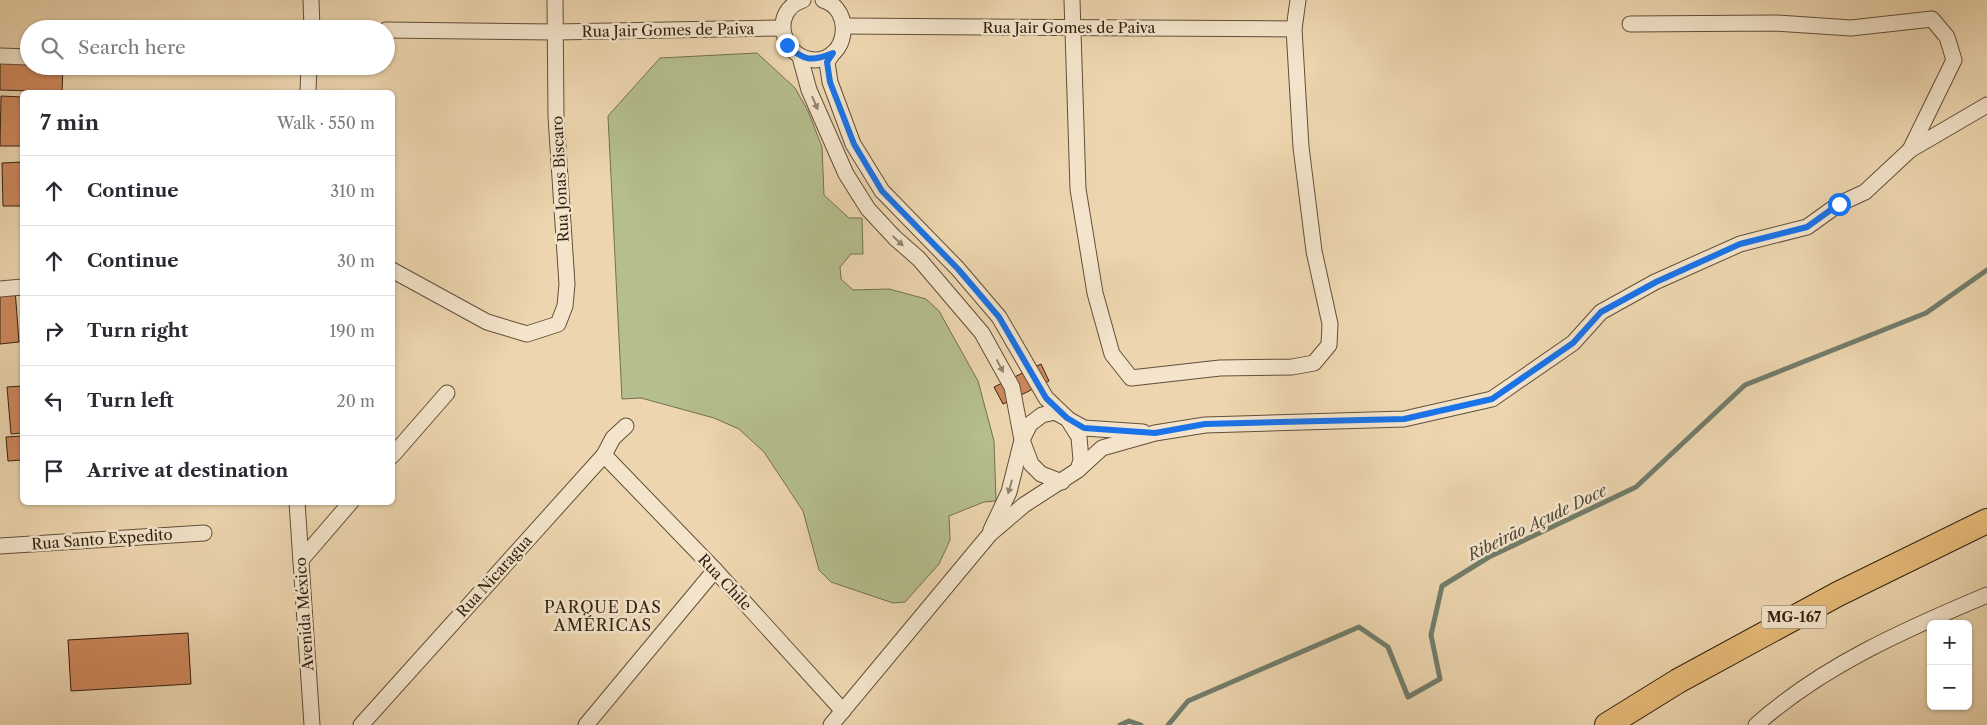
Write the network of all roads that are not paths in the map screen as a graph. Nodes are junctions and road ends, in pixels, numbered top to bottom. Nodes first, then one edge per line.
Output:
1 (311, 0) edge
2 (555, 0) edge
3 (1072, 0) edge
4 (1298, 0) edge
5 (799, 1) edge
6 (828, 1) edge
7 (312, 20) edge
8 (1630, 24) dead end
9 (845, 26) junction
10 (1072, 26) junction
11 (782, 28) junction
12 (1294, 29) junction
13 (395, 30) edge
14 (555, 32) junction
15 (833, 53) junction
16 (0, 56) edge
17 (20, 57) edge
18 (800, 57) junction
19 (309, 75) edge
20 (308, 90) edge
21 (1987, 105) edge
22 (1910, 150) junction
23 (395, 272) edge
24 (20, 287) edge
25 (0, 289) edge
26 (447, 393) dead end
27 (1067, 418) junction
28 (626, 426) dead end
29 (1155, 433) junction
30 (1022, 440) junction
31 (395, 453) edge
32 (604, 455) junction
33 (1078, 470) junction
34 (1062, 482) junction
35 (297, 505) edge
36 (348, 505) edge
37 (1987, 521) edge
38 (204, 533) dead end
39 (990, 534) junction
40 (0, 546) edge
41 (301, 560) junction
42 (715, 570) junction
43 (1987, 595) edge
44 (843, 711) junction
45 (312, 725) edge
46 (361, 725) edge
47 (586, 725) edge
48 (831, 725) edge
49 (1607, 725) edge
50 (1756, 725) edge

1 - 7 street
2 - 14 street, Rua Jonas Biscaro
3 - 10 street
4 - 12 street
5 - 11 street
6 - 9 street
8 - 22 street
9 - 10 street, Rua Jair Gomes de Paiva
9 - 15 street
10 - 12 street, Rua Jair Gomes de Paiva
10 - 12 street
11 - 14 street, Rua Jair Gomes de Paiva
11 - 18 street
13 - 14 street
14 - 23 street, Rua Jonas Biscaro
15 - 18 street
15 - 27 street
16 - 17 street
18 -> 30 street
19 - 20 street
21 - 22 street
22 - 29 street
24 - 25 street
26 - 31 street
27 - 29 street
27 - 30 street
27 - 33 street
28 - 32 street, Rua Nicaragua
29 - 33 street
30 - 34 street
30 -> 39 street
32 - 42 street, Rua Chile
32 - 46 street, Rua Nicaragua
33 - 34 street
34 - 39 street
35 - 41 street, Avenida México
36 - 41 street
37 - 49 main road, MG-167
38 - 40 street, Rua Santo Expedito
39 - 44 street
41 - 45 street, Avenida México
42 - 44 street, Rua Chile
42 - 47 street
43 - 50 street
44 - 48 street

